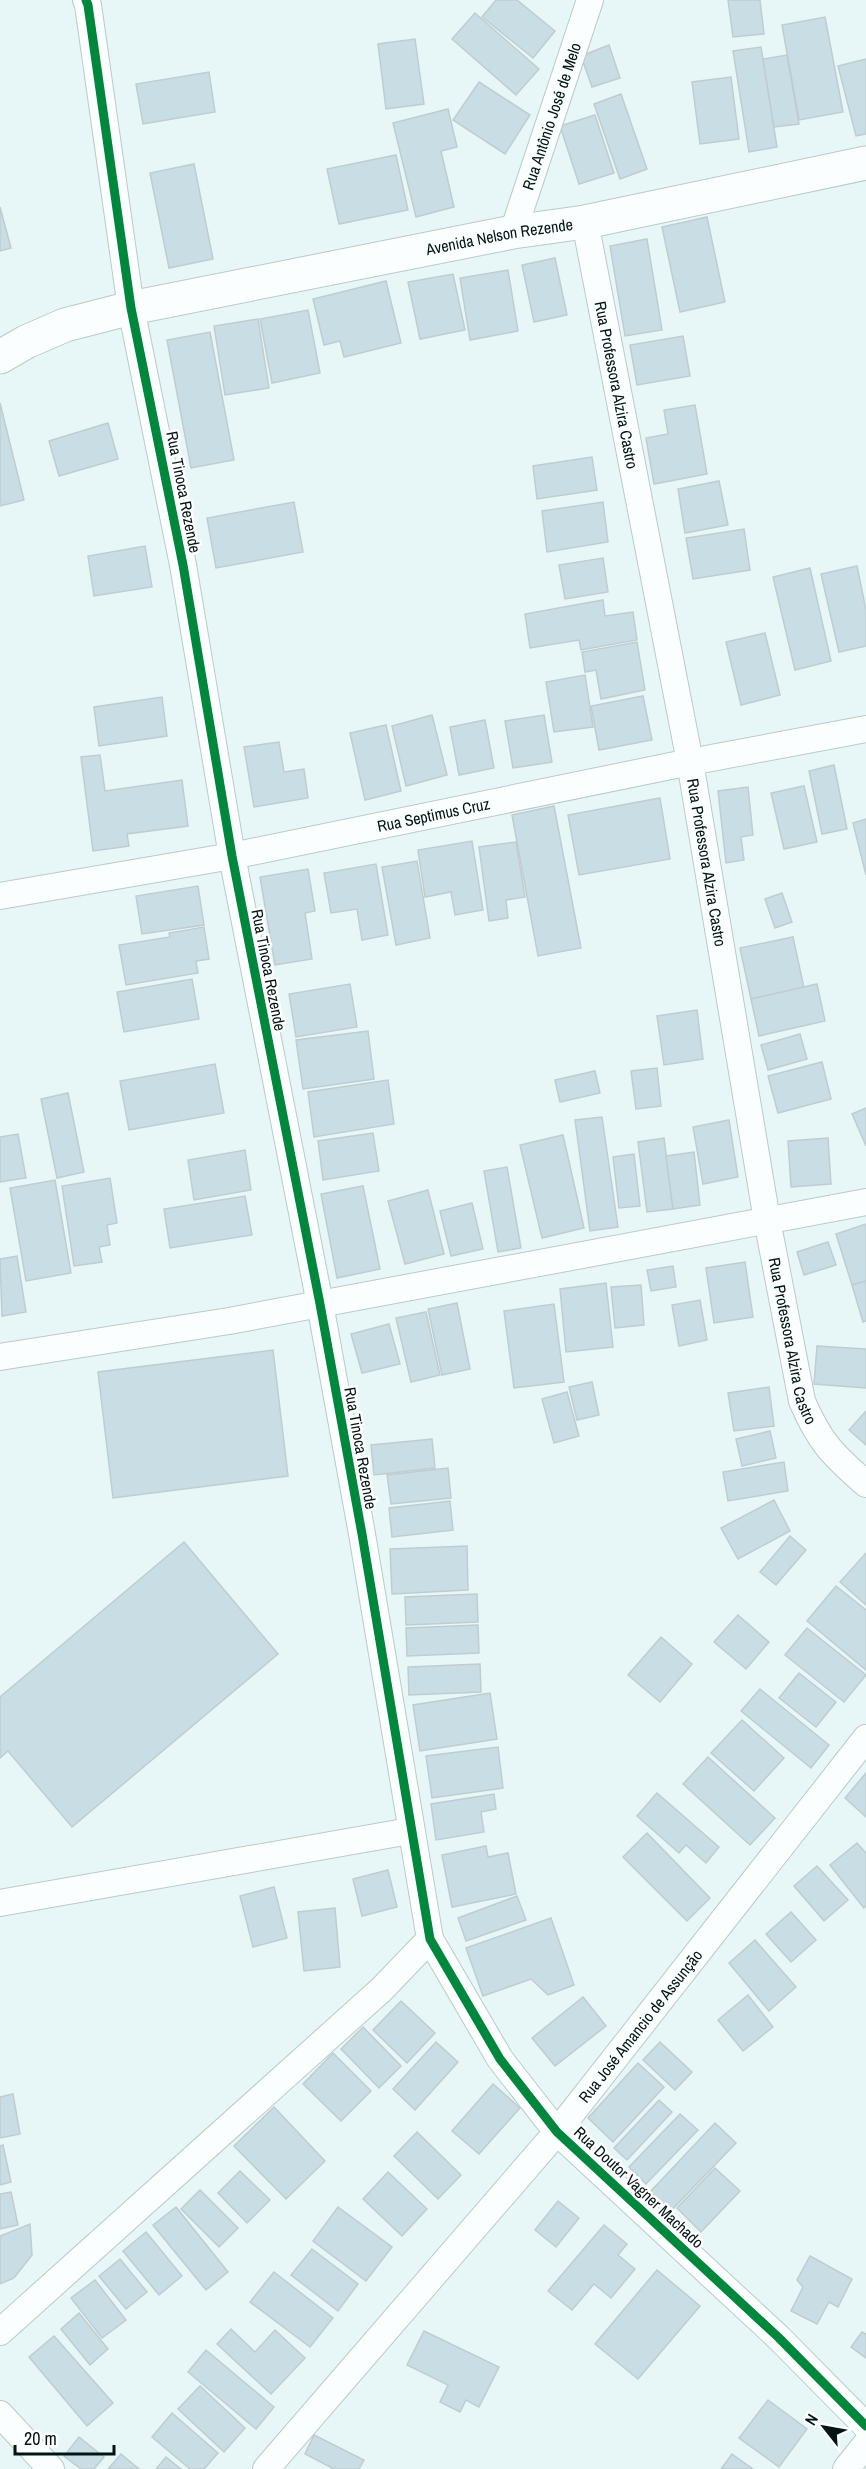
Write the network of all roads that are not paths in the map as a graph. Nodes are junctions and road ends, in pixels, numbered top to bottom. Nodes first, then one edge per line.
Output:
1 (590, 0) edge
2 (87, 3) edge
3 (866, 163) edge
4 (585, 222) junction
5 (513, 232) junction
6 (131, 308) junction
7 (0, 357) edge
8 (866, 729) edge
9 (690, 762) junction
10 (232, 856) junction
11 (0, 896) edge
12 (866, 1202) edge
13 (767, 1220) junction
14 (320, 1304) junction
15 (0, 1358) edge
16 (866, 1485) edge
17 (866, 1738) edge
18 (410, 1831) junction
19 (0, 1903) edge
20 (430, 1939) junction
21 (557, 2132) junction
22 (0, 2332) edge
23 (0, 2414) edge
24 (866, 2426) edge
25 (866, 2444) edge
26 (51, 2469) edge
27 (266, 2469) edge
28 (846, 2469) edge

1 - 5 street, Rua Antônio José de Melo
2 - 6 street, Rua Tinoca Rezende
3 - 4 main road, Avenida Nelson Rezende
4 - 5 main road, Avenida Nelson Rezende
4 - 9 street, Rua Professora Alzira Castro
5 - 6 main road, Avenida Nelson Rezende
6 - 7 main road, Avenida Nelson Rezende
6 - 10 street, Rua Tinoca Rezende
8 - 9 street, Rua Septimus Cruz
9 - 10 street, Rua Septimus Cruz
9 - 13 street, Rua Professora Alzira Castro
10 - 11 street, Rua Septimus Cruz
10 - 14 street, Rua Tinoca Rezende
12 - 13 street
13 - 14 street
13 - 16 street, Rua Professora Alzira Castro
14 - 15 street
14 - 18 street, Rua Tinoca Rezende
17 - 21 street, Rua José Amancio de Assunção
18 - 19 street
18 - 20 street, Rua Tinoca Rezende
20 - 21 street, Rua Doutor Vagner Machado
20 - 22 street
21 - 24 street, Rua Doutor Vagner Machado
21 - 27 street, Rua José Amancio de Assunção
23 - 26 street
25 - 28 street

